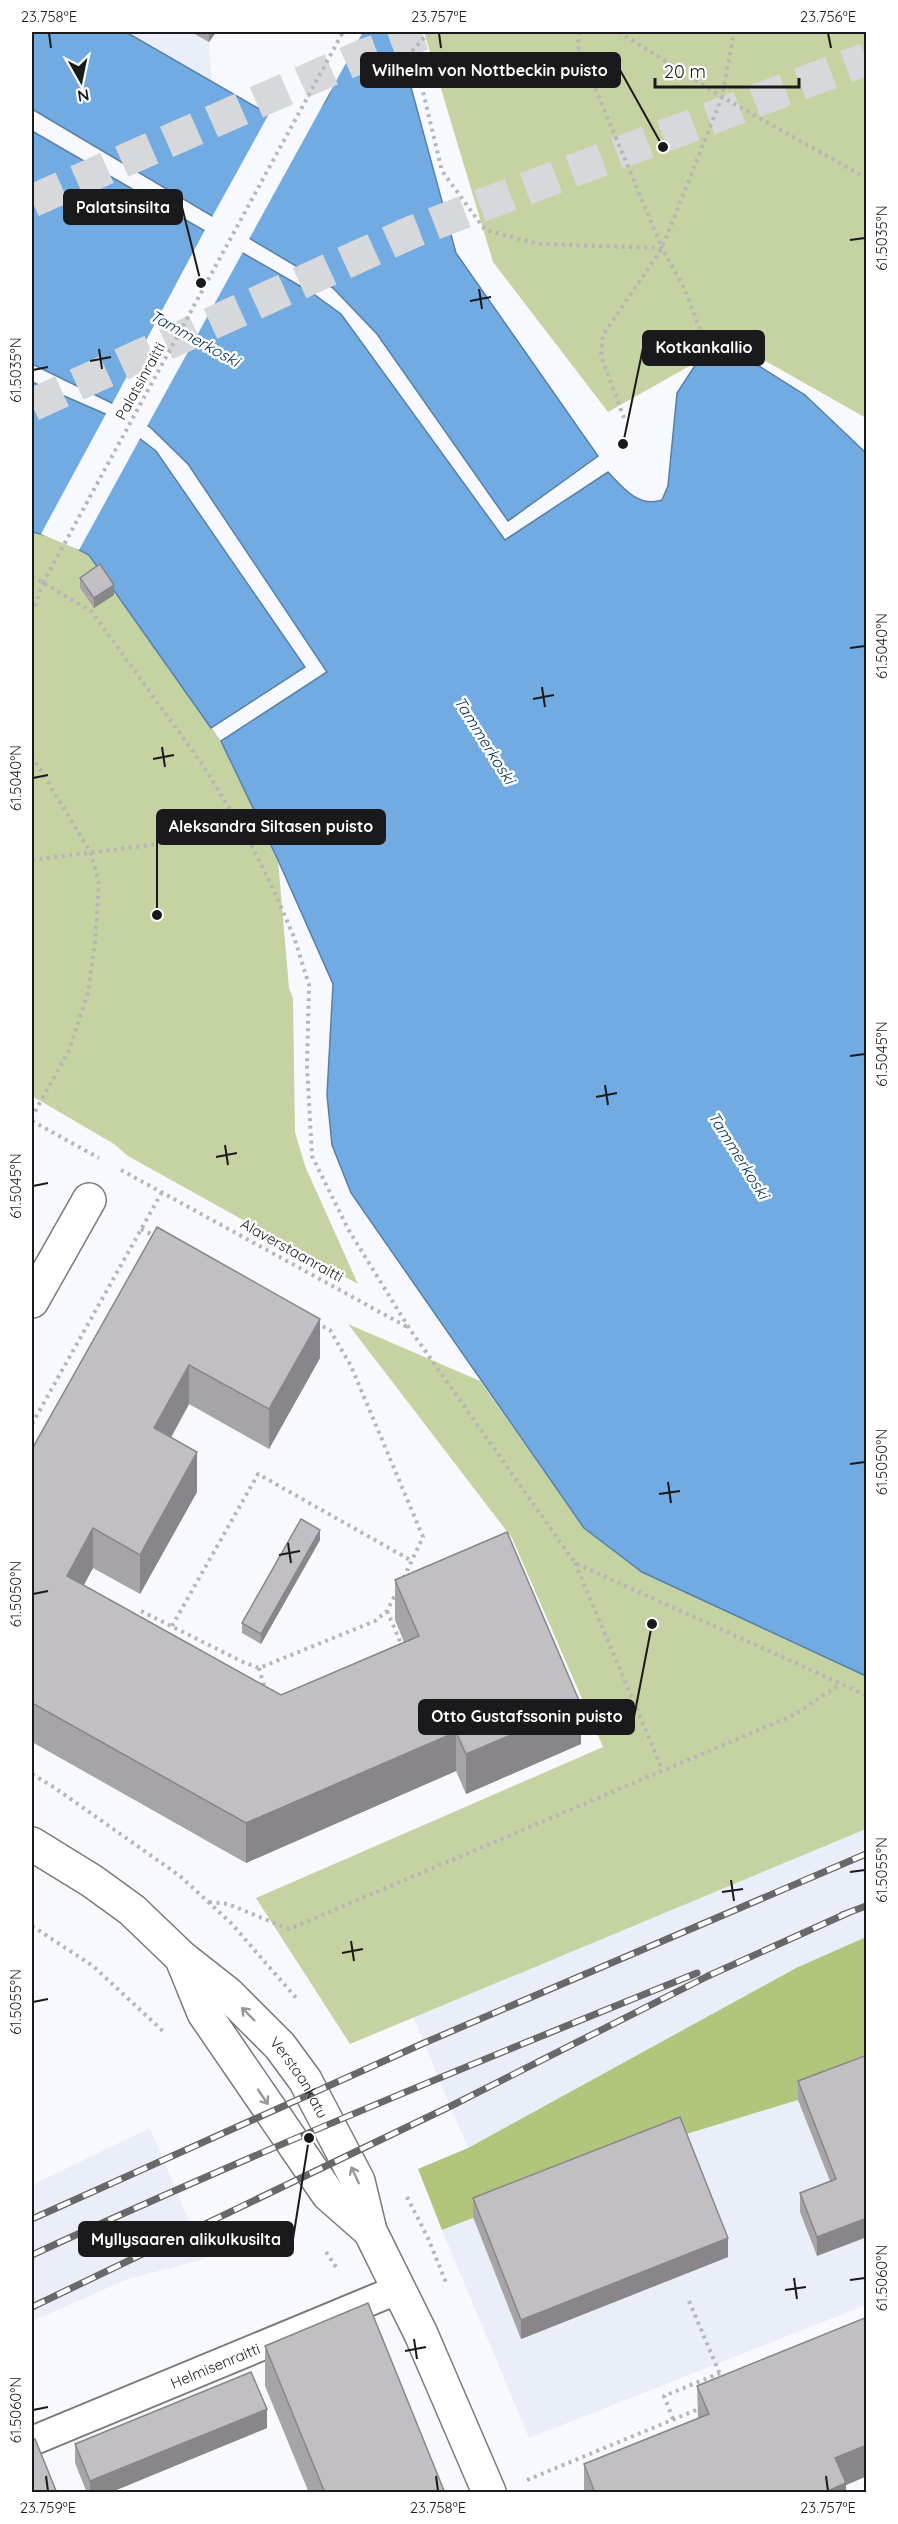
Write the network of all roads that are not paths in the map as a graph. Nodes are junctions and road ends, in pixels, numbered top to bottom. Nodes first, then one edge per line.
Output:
1 (89, 1200) dead end
2 (32, 1301) edge
3 (35, 1855) edge
4 (181, 1957) junction
5 (370, 2231) junction
6 (399, 2289) junction
7 (32, 2441) edge
8 (489, 2493) edge

1 - 2 street
3 - 4 street, Verstaankatu
4 -> 5 street, Verstaankatu
5 -> 4 street, Verstaankatu
5 - 6 street, Verstaankatu
6 - 7 lane, Helmisenraitti
6 - 8 street, Verstaankatu

